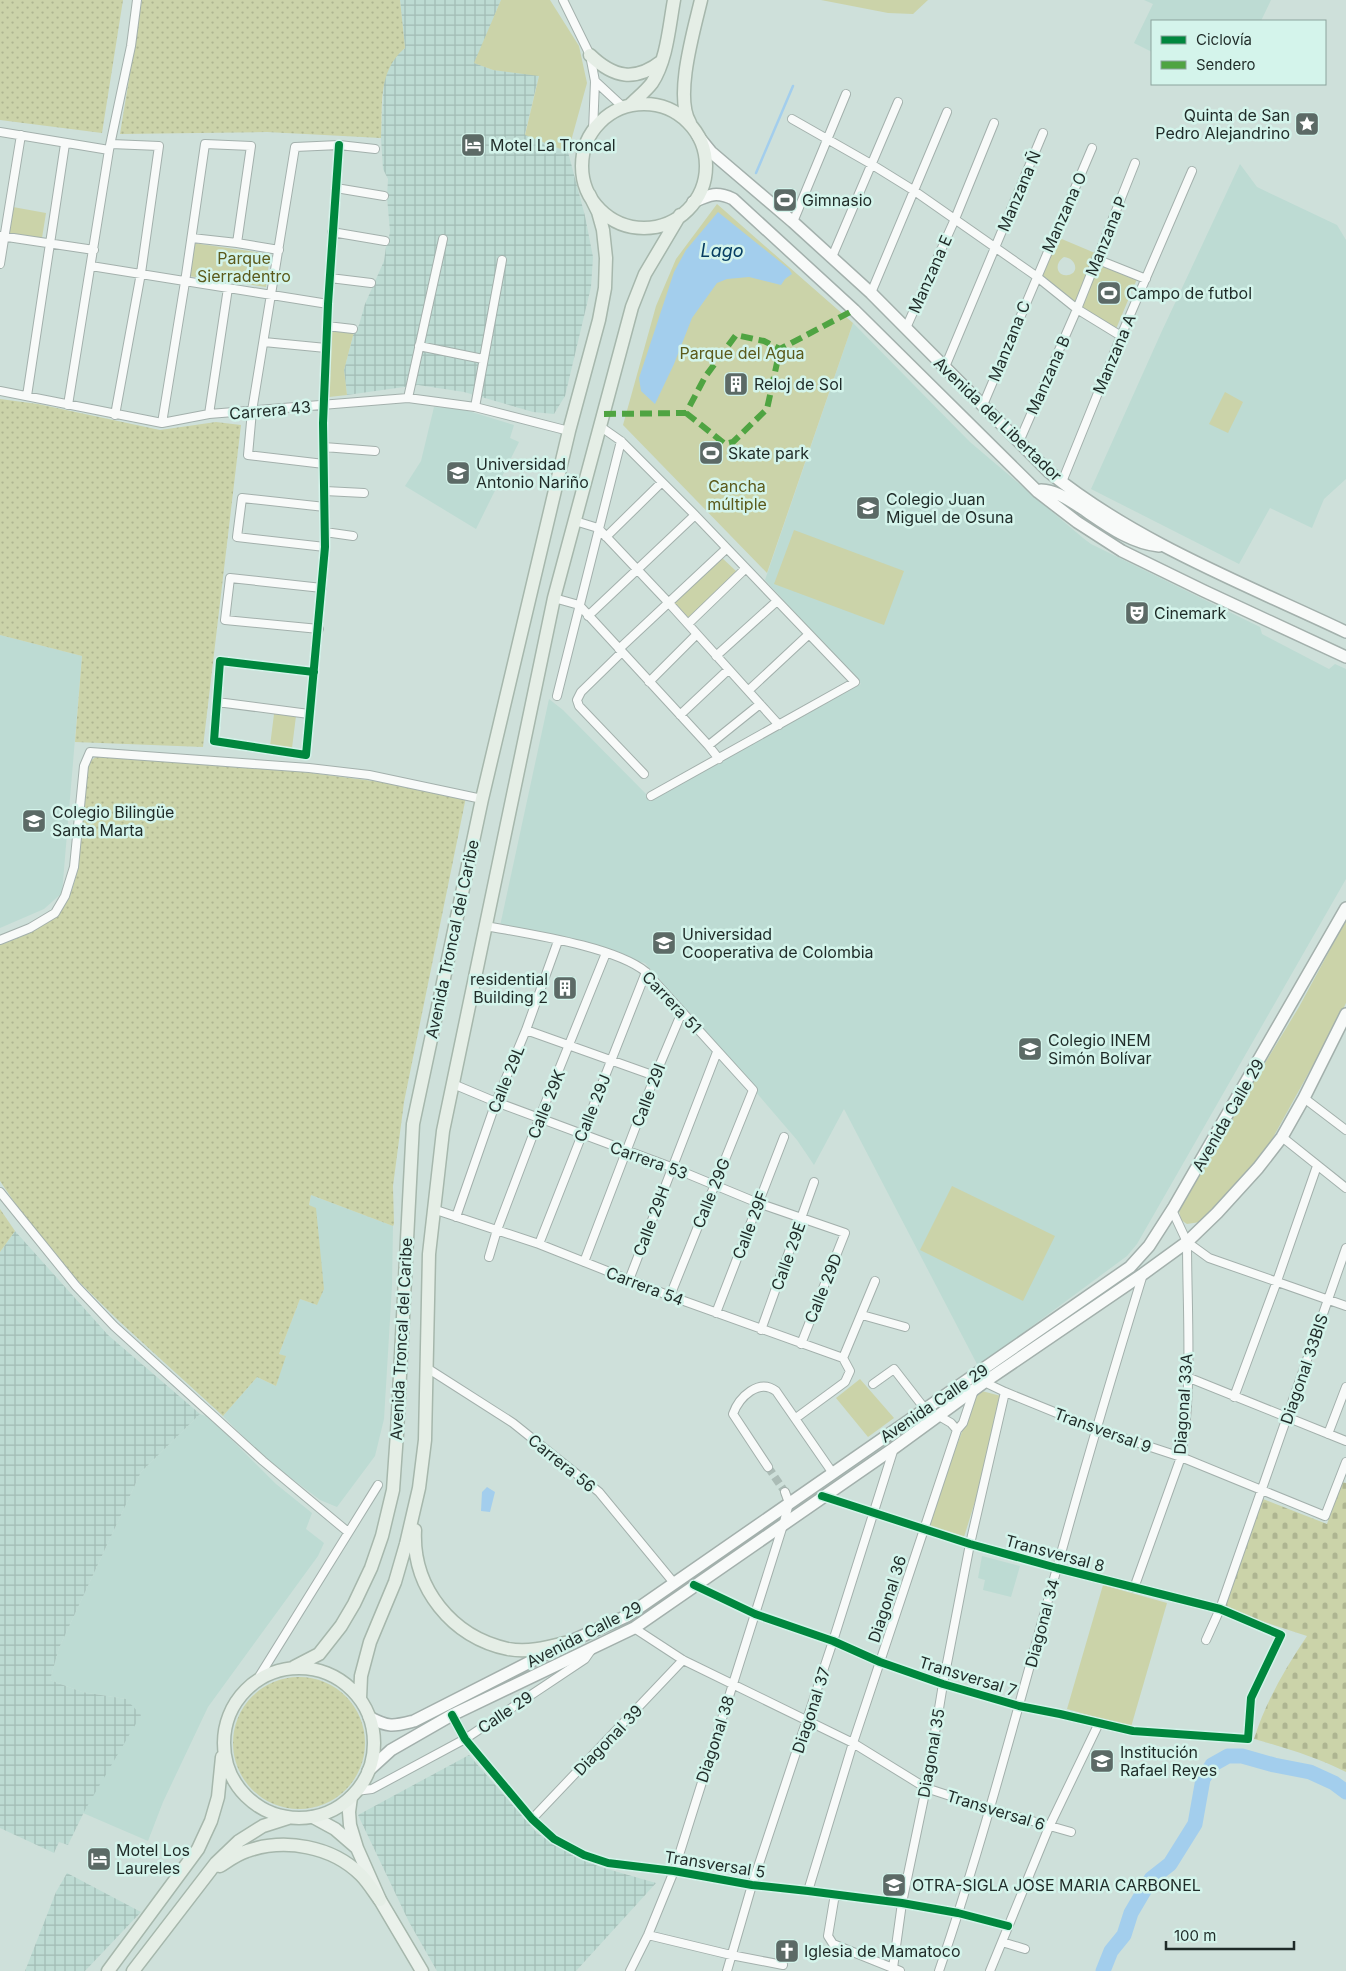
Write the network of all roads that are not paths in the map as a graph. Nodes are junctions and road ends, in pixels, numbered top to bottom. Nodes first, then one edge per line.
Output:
1 (137, 0) edge
2 (563, 0) edge
3 (674, 0) edge
4 (701, 0) edge
5 (590, 55) junction
6 (662, 61) junction
7 (595, 81) junction
8 (846, 94) dead end
9 (898, 102) dead end
10 (626, 106) junction
11 (947, 112) dead end
12 (792, 120) dead end
13 (994, 123) dead end
14 (593, 131) junction
15 (0, 132) edge
16 (695, 132) junction
17 (1043, 133) dead end
18 (21, 134) junction
19 (828, 139) junction
20 (65, 144) junction
21 (339, 145) junction
22 (110, 147) junction
23 (1092, 148) dead end
24 (375, 149) dead end
25 (1135, 163) dead end
26 (871, 164) junction
27 (1192, 171) dead end
28 (336, 188) junction
29 (913, 190) junction
30 (589, 194) junction
31 (384, 196) dead end
32 (694, 202) junction
33 (680, 215) junction
34 (955, 219) junction
35 (793, 222) junction
36 (332, 232) junction
37 (2, 236) edge
38 (192, 238) junction
39 (443, 239) dead end
40 (385, 241) dead end
41 (237, 243) junction
42 (48, 244) junction
43 (994, 248) junction
44 (94, 250) junction
45 (278, 250) junction
46 (832, 257) junction
47 (1096, 259) junction
48 (502, 260) dead end
49 (0, 264) edge
50 (92, 266) junction
51 (141, 273) junction
52 (1036, 276) junction
53 (330, 278) junction
54 (1146, 280) junction
55 (185, 282) junction
56 (371, 283) dead end
57 (228, 288) junction
58 (871, 294) junction
59 (272, 296) junction
60 (328, 304) junction
61 (1077, 309) junction
62 (327, 326) junction
63 (906, 328) junction
64 (352, 329) dead end
65 (1120, 336) junction
66 (264, 342) junction
67 (419, 346) junction
68 (326, 348) junction
69 (483, 359) junction
70 (945, 367) junction
71 (0, 391) edge
72 (27, 396) junction
73 (408, 398) junction
74 (68, 405) junction
75 (324, 405) junction
76 (983, 406) junction
77 (475, 407) junction
78 (252, 412) junction
79 (115, 414) junction
80 (209, 414) junction
81 (162, 423) junction
82 (602, 427) junction
83 (569, 431) junction
84 (621, 441) junction
85 (1019, 442) junction
86 (324, 447) junction
87 (375, 452) dead end
88 (324, 464) junction
89 (662, 482) junction
90 (1062, 482) junction
91 (325, 491) junction
92 (1038, 492) junction
93 (364, 493) dead end
94 (325, 507) junction
95 (695, 515) junction
96 (575, 521) junction
97 (598, 528) junction
98 (325, 532) junction
99 (353, 536) dead end
100 (606, 537) junction
101 (325, 547) junction
102 (1168, 547) junction
103 (726, 549) junction
104 (745, 569) junction
105 (636, 570) junction
106 (322, 588) junction
107 (554, 598) junction
108 (777, 601) junction
109 (668, 602) junction
110 (579, 605) junction
111 (588, 616) junction
112 (688, 624) junction
113 (319, 629) junction
114 (1346, 632) edge
115 (696, 635) junction
116 (808, 635) junction
117 (620, 651) junction
118 (716, 656) junction
119 (1346, 657) edge
120 (728, 670) junction
121 (314, 672) junction
122 (649, 682) junction
123 (748, 690) junction
124 (557, 696) dead end
125 (216, 702) junction
126 (760, 704) junction
127 (309, 714) junction
128 (680, 715) junction
129 (779, 725) junction
130 (708, 745) junction
131 (719, 759) junction
132 (644, 774) dead end
133 (651, 796) dead end
134 (482, 799) junction
135 (1346, 908) edge
136 (486, 926) junction
137 (0, 940) edge
138 (558, 940) junction
139 (606, 953) junction
140 (646, 972) junction
141 (682, 1012) junction
142 (1346, 1014) edge
143 (526, 1030) junction
144 (569, 1046) junction
145 (717, 1052) junction
146 (611, 1061) junction
147 (655, 1076) junction
148 (453, 1084) junction
149 (753, 1090) joint
150 (1304, 1098) junction
151 (496, 1102) junction
152 (539, 1119) junction
153 (1346, 1130) edge
154 (581, 1135) junction
155 (784, 1137) dead end
156 (1282, 1138) junction
157 (627, 1152) junction
158 (1317, 1166) junction
159 (671, 1167) junction
160 (814, 1182) dead end
161 (714, 1184) junction
162 (1346, 1188) edge
163 (0, 1192) edge
164 (758, 1203) junction
165 (433, 1209) junction
166 (1172, 1210) junction
167 (456, 1217) junction
168 (802, 1217) junction
169 (497, 1230) junction
170 (845, 1233) joint
171 (1187, 1242) junction
172 (539, 1244) junction
173 (1346, 1248) edge
174 (489, 1257) dead end
175 (584, 1262) junction
176 (1143, 1274) junction
177 (629, 1280) junction
178 (875, 1281) dead end
179 (1277, 1281) junction
180 (670, 1296) junction
181 (1328, 1300) junction
182 (1346, 1306) edge
183 (716, 1313) junction
184 (862, 1314) junction
185 (905, 1327) dead end
186 (761, 1330) junction
187 (801, 1344) junction
188 (843, 1358) junction
189 (427, 1368) junction
190 (1187, 1378) junction
191 (976, 1381) junction
192 (873, 1384) dead end
193 (1346, 1387) edge
194 (1004, 1392) junction
195 (1234, 1397) junction
196 (925, 1409) junction
197 (939, 1416) junction
198 (1287, 1417) junction
199 (796, 1418) junction
200 (1096, 1429) junction
201 (957, 1430) junction
202 (1328, 1434) junction
203 (1346, 1441) edge
204 (894, 1448) junction
205 (1180, 1457) junction
206 (1346, 1462) edge
207 (768, 1467) tunnel mouth
208 (832, 1472) junction
209 (378, 1485) dead end
210 (418, 1488) junction
211 (1262, 1491) junction
212 (822, 1496) junction
213 (787, 1498) junction
214 (874, 1514) junction
215 (784, 1522) junction
216 (924, 1530) junction
217 (348, 1532) junction
218 (970, 1544) junction
219 (1056, 1568) junction
220 (674, 1583) junction
221 (694, 1585) junction
222 (1134, 1588) junction
223 (1220, 1609) junction
224 (755, 1614) junction
225 (634, 1628) junction
226 (1206, 1640) dead end
227 (833, 1641) junction
228 (569, 1642) junction
229 (593, 1647) junction
230 (683, 1660) junction
231 (880, 1662) junction
232 (294, 1667) junction
233 (257, 1680) junction
234 (733, 1684) junction
235 (943, 1684) junction
236 (360, 1699) junction
237 (1019, 1706) junction
238 (452, 1715) junction
239 (370, 1717) junction
240 (807, 1721) junction
241 (1099, 1723) junction
242 (464, 1739) junction
243 (1248, 1739) joint
244 (853, 1743) junction
245 (223, 1750) junction
246 (368, 1771) junction
247 (926, 1788) junction
248 (353, 1794) junction
249 (990, 1810) junction
250 (313, 1817) junction
251 (288, 1818) junction
252 (532, 1819) junction
253 (1049, 1827) junction
254 (1071, 1832) dead end
255 (357, 1848) junction
256 (674, 1871) junction
257 (752, 1885) junction
258 (197, 1889) junction
259 (808, 1890) junction
260 (835, 1894) junction
261 (380, 1900) junction
262 (902, 1903) junction
263 (958, 1913) junction
264 (1008, 1926) junction
265 (648, 1935) junction
266 (1002, 1942) junction
267 (1025, 1949) dead end
268 (731, 1955) junction
269 (118, 1959) junction
270 (783, 1965) dead end
271 (897, 1969) edge
272 (99, 1971) edge
273 (108, 1971) edge
274 (133, 1971) edge
275 (422, 1971) edge
276 (630, 1971) edge
277 (727, 1971) edge
278 (939, 1971) edge
279 (990, 1971) edge

1 - 22 street
2 - 5 street
3 - 6 highway
4 - 16 highway
5 - 6 highway
5 - 7 street
6 - 10 highway
7 - 10 street
7 - 14 street
8 - 19 street
9 - 26 street
10 - 14 highway
10 - 16 highway
11 - 29 street
12 - 19 street
13 - 34 street, Manzana E
14 - 30 highway
15 - 18 street
16 - 32 highway
16 - 35 main road, Avenida del Libertador
17 - 43 street, Manzana Ñ
18 - 20 street
18 - 37 street
19 - 26 street
19 - 35 street
20 - 22 street
20 - 42 street
21 - 24 street
21 - 28 street
21 - 45 street
22 - 44 street
22 - 51 street
23 - 52 street, Manzana O
25 - 47 street, Manzana P
26 - 29 street
26 - 46 street
27 - 54 street, Manzana A
28 - 31 street
28 - 36 street
29 - 34 street
29 - 58 street
30 - 33 highway
30 - 83 highway, Avenida Troncal del Caribe
32 - 33 highway
32 - 92 main road, Avenida del Libertador
33 - 82 highway, Avenida Troncal del Caribe
34 - 43 street
34 - 63 street, Manzana E
35 - 46 main road, Avenida del Libertador
36 - 40 street
36 - 53 street
37 - 42 street
37 - 49 street
38 - 41 street
38 - 41 street
38 - 55 street
39 - 67 street
41 - 45 street
42 - 44 street
42 - 72 street
43 - 52 street
43 - 70 street, Manzana Ñ
44 - 50 street
45 - 59 street
46 - 58 main road, Avenida del Libertador
47 - 54 street
47 - 61 street, Manzana P
48 - 69 street
50 - 51 street
50 - 74 street
51 - 55 street
51 - 79 street
52 - 61 street
52 - 76 street, Manzana C
53 - 56 street
53 - 60 street
54 - 65 street, Manzana A
55 - 57 street
55 - 81 street
57 - 59 street
57 - 80 street
58 - 63 main road, Avenida del Libertador
59 - 60 street
59 - 66 street
60 - 62 street
61 - 65 street
61 - 85 street, Manzana B
62 - 64 street
62 - 68 street
63 - 70 main road, Avenida del Libertador
65 - 90 street, Manzana A
66 - 68 street
66 - 78 street
67 - 69 street
67 - 73 street
68 - 75 street
69 - 77 street
70 - 76 main road, Avenida del Libertador
71 - 72 street, Carrera 43
72 - 74 street, Carrera 43
73 - 75 street, Carrera 43
73 - 77 street, Carrera 43
74 - 79 street, Carrera 43
75 - 78 street, Carrera 43
75 - 86 street
76 - 85 main road, Avenida del Libertador
77 - 83 street, Carrera 43
78 - 80 street, Carrera 43
78 - 88 street
79 - 81 street, Carrera 43
80 - 81 street, Carrera 43
82 - 84 street
82 - 96 highway, Avenida Troncal del Caribe
83 - 134 highway, Avenida Troncal del Caribe
84 - 89 street
84 - 97 street
85 - 90 main road, Avenida del Libertador
86 - 87 street
86 - 88 street
88 - 91 street
89 - 95 street
89 - 100 street
90 - 102 main road, Avenida del Libertador
91 - 93 street
91 - 94 street
92 - 102 main road
92 - 119 main road, Avenida del Libertador
94 - 98 street
94 - 101 street
95 - 103 street
95 - 105 street
96 - 97 street
96 - 107 highway, Avenida Troncal del Caribe
97 - 100 street
97 - 110 street
98 - 99 street
98 - 101 street
100 - 105 street
101 - 106 street
102 - 114 main road, Avenida del Libertador
103 - 104 street
103 - 109 street
104 - 108 street
104 - 112 street
105 - 109 street
105 - 111 street
106 - 113 street
106 - 113 street
107 - 110 street
107 - 136 highway, Avenida Troncal del Caribe
108 - 116 street
108 - 118 street
109 - 112 street
109 - 117 street
110 - 111 street
110 - 124 street
111 - 117 street
112 - 115 street
113 - 121 street
115 - 118 street
115 - 122 street
116 - 123 street
116 - 129 street
117 - 122 street
117 - 132 street
118 - 120 street
120 - 123 street
120 - 128 street
121 - 125 street
121 - 127 street
122 - 128 street
123 - 126 street
125 - 127 street
125 - 127 street
126 - 129 street
126 - 130 street
128 - 130 street
129 - 131 street
130 - 131 street
131 - 133 street
134 - 137 street
134 - 232 highway, Avenida Troncal del Caribe
135 - 166 main road, Avenida Calle 29
136 - 138 street, Carrera 51
136 - 148 highway, Avenida Troncal del Caribe
138 - 139 street, Carrera 51
138 - 143 street, Calle 29L
139 - 140 street, Carrera 51
139 - 144 street, Calle 29K
140 - 141 street, Carrera 51
140 - 146 street, Calle 29J
141 - 145 street, Carrera 51
141 - 147 street, Calle 29I
142 - 150 main road, Avenida Calle 29
143 - 144 street
143 - 151 street, Calle 29L
144 - 146 street
144 - 152 street, Calle 29K
145 - 149 street, Carrera 51
145 - 159 street, Calle 29H
146 - 147 street
146 - 154 street, Calle 29J
147 - 157 street, Calle 29I
148 - 151 street, Carrera 53
148 - 165 highway, Avenida Troncal del Caribe
149 - 161 street, Calle 29G
150 - 153 street
150 - 156 main road, Avenida Calle 29
151 - 152 street, Carrera 53
151 - 167 street, Calle 29L
152 - 154 street, Carrera 53
152 - 169 street, Calle 29K
154 - 157 street, Carrera 53
154 - 172 street, Calle 29J
155 - 164 street, Calle 29F
156 - 158 street
156 - 171 main road, Avenida Calle 29
157 - 159 street, Carrera 53
157 - 175 street, Calle 29I
158 - 162 street
158 - 179 street
159 - 161 street, Carrera 53
159 - 177 street, Calle 29H
160 - 168 street, Calle 29E
161 - 164 street, Carrera 53
161 - 180 street, Calle 29G
163 - 217 street
164 - 168 street, Carrera 53
164 - 183 street, Calle 29F
165 - 167 street, Carrera 54
165 - 189 highway, Avenida Troncal del Caribe
166 - 171 street
166 - 191 main road, Avenida Calle 29
167 - 169 street, Carrera 54
168 - 170 street, Carrera 53
168 - 186 street, Calle 29E
169 - 172 street, Carrera 54
169 - 174 street, Calle 29K
170 - 187 street, Calle 29D
171 - 176 main road, Avenida Calle 29
171 - 179 street
171 - 190 street, Diagonal 33A
172 - 175 street, Carrera 54
173 - 181 street, Diagonal 33BIS
175 - 177 street, Carrera 54
176 - 191 main road, Avenida Calle 29
176 - 200 street, Diagonal 34
177 - 180 street, Carrera 54
178 - 184 street
179 - 181 street
179 - 195 street
180 - 183 street, Carrera 54
181 - 182 street
181 - 198 street, Diagonal 33BIS
183 - 186 street, Carrera 54
184 - 185 street
184 - 188 street
186 - 187 street, Carrera 54
187 - 188 street, Carrera 54
188 - 199 street
189 - 210 highway, Avenida Troncal del Caribe
189 - 220 street, Carrera 56
190 - 195 street
190 - 205 street, Diagonal 33A
191 - 194 street, Transversal 9
191 - 196 main road, Avenida Calle 29
191 - 197 main road, Avenida Calle 29
191 - 201 street, Diagonal 36
192 - 196 street
193 - 202 street
194 - 200 street, Transversal 9
194 - 218 street, Diagonal 35
195 - 198 street
196 - 208 main road, Avenida Calle 29
197 - 201 street
197 - 204 main road, Avenida Calle 29
198 - 202 street
198 - 211 street, Diagonal 33BIS
199 - 207 street
199 - 208 street
200 - 205 street, Transversal 9
200 - 219 street, Diagonal 34
201 - 216 street, Diagonal 36
202 - 203 street
204 - 212 main road, Avenida Calle 29
204 - 214 street, Diagonal 37
205 - 211 street, Transversal 9
205 - 222 street, Diagonal 33A
206 - 211 street, Transversal 9
208 - 213 main road, Avenida Calle 29
209 - 217 street
210 - 228 highway
210 - 236 highway, Avenida Troncal del Caribe
211 - 223 street
212 - 214 street, Transversal 8
212 - 215 main road, Avenida Calle 29
213 - 215 street, Diagonal 38
213 - 220 main road, Avenida Calle 29
214 - 216 street, Transversal 8
214 - 227 street, Diagonal 37
215 - 221 main road, Avenida Calle 29
215 - 224 street, Diagonal 38
216 - 218 street, Transversal 8
216 - 231 street, Diagonal 36
217 - 233 street
218 - 219 street, Transversal 8
218 - 235 street, Diagonal 35
219 - 222 street, Transversal 8
219 - 237 street, Diagonal 34
220 - 228 main road, Avenida Calle 29
221 - 224 street, Transversal 7
221 - 225 main road, Avenida Calle 29
222 - 223 street, Transversal 8
223 - 226 street
223 - 243 street, Transversal 8
224 - 227 street, Transversal 7
224 - 234 street, Diagonal 38
225 - 229 main road, Avenida Calle 29
225 - 230 street, Transversal 6
227 - 231 street, Transversal 7
227 - 240 street, Diagonal 37
228 - 239 main road, Avenida Calle 29
229 - 238 main road, Avenida Calle 29
229 - 242 street, Calle 29
230 - 234 street, Transversal 6
230 - 252 street, Diagonal 39
231 - 235 street, Transversal 7
231 - 244 street, Diagonal 36
232 - 233 highway
232 - 236 highway
233 - 245 highway
234 - 240 street, Transversal 6
234 - 256 street, Diagonal 38
235 - 237 street, Transversal 7
235 - 247 street, Diagonal 35
236 - 239 highway
237 - 241 street, Transversal 7
237 - 249 street, Diagonal 34
238 - 242 street, Transversal 5
238 - 246 main road, Avenida Calle 29
239 - 246 highway
240 - 244 street, Transversal 6
240 - 257 street, Diagonal 37
241 - 243 street, Transversal 7
241 - 253 street
242 - 248 street, Calle 29
242 - 252 street, Transversal 5
244 - 247 street, Transversal 6
244 - 259 street, Diagonal 36
245 - 251 highway
245 - 269 highway
246 - 248 highway
247 - 249 street, Transversal 6
247 - 262 street, Diagonal 35
248 - 250 highway
248 - 255 main road
249 - 253 street, Transversal 6
249 - 263 street, Diagonal 34
250 - 251 highway
250 - 255 main road
251 - 258 highway
252 - 256 street, Transversal 5
253 - 254 street, Transversal 6
253 - 264 street
255 - 261 main road
256 - 257 street, Transversal 5
256 - 265 street, Diagonal 38
257 - 259 street, Transversal 5
257 - 268 street, Diagonal 37
258 - 261 highway
258 - 274 highway
259 - 260 street, Transversal 5
260 - 262 street, Transversal 5
260 - 271 street
261 - 275 main road
262 - 263 street, Transversal 5
262 - 271 street, Diagonal 35
263 - 264 street, Transversal 5
263 - 278 street, Diagonal 34
264 - 266 street
265 - 268 street
265 - 276 street, Diagonal 38
266 - 267 street
266 - 279 street
268 - 270 street
268 - 277 street, Diagonal 37
269 - 272 main road
269 - 273 highway

